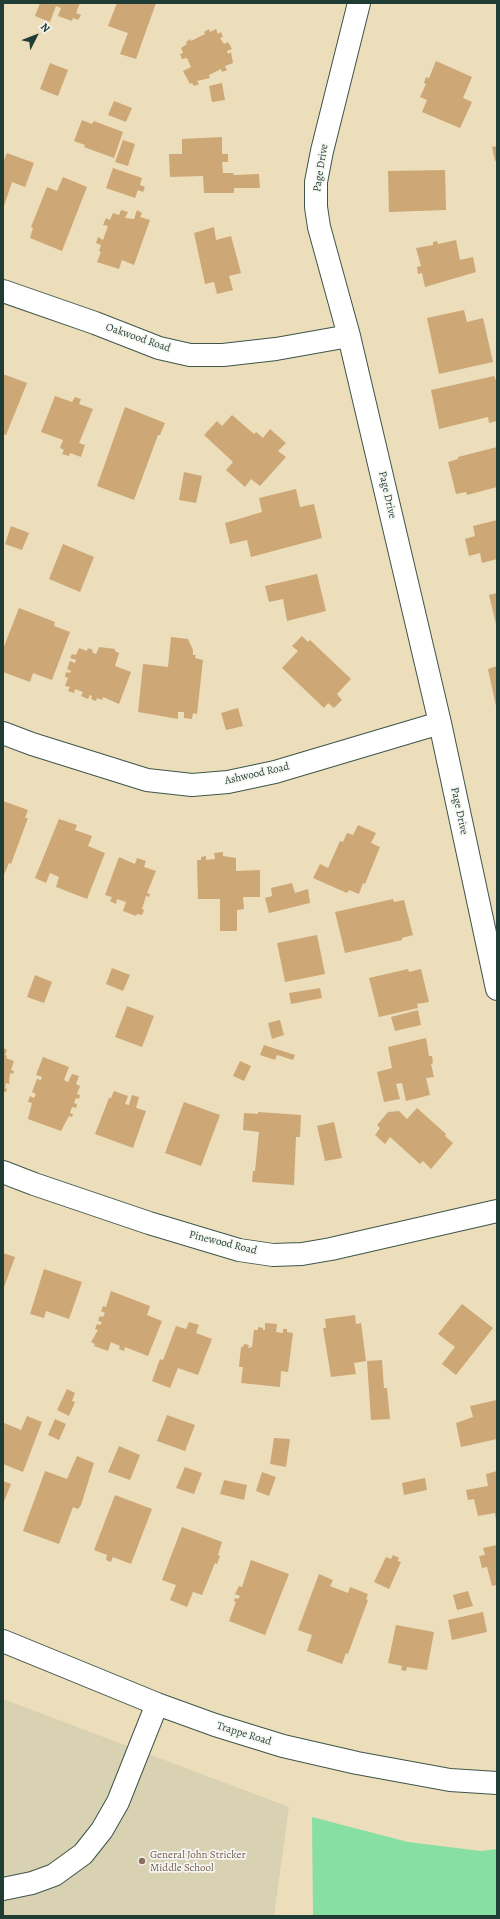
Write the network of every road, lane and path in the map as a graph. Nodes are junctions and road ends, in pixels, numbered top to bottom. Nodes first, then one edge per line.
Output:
1 (359, 3) edge
2 (3, 292) edge
3 (349, 336) junction
4 (440, 723) junction
5 (3, 733) edge
6 (497, 989) edge
7 (3, 1172) edge
8 (497, 1211) edge
9 (3, 1641) edge
10 (157, 1704) junction
11 (497, 1783) edge
12 (3, 1889) edge

1 - 3 street, Page Drive
2 - 3 street, Oakwood Road
3 - 4 street, Page Drive
4 - 5 street, Ashwood Road
4 - 6 street, Page Drive
7 - 8 street, Pinewood Road
9 - 10 street, Trappe Road
10 - 11 street, Trappe Road
10 - 12 street

